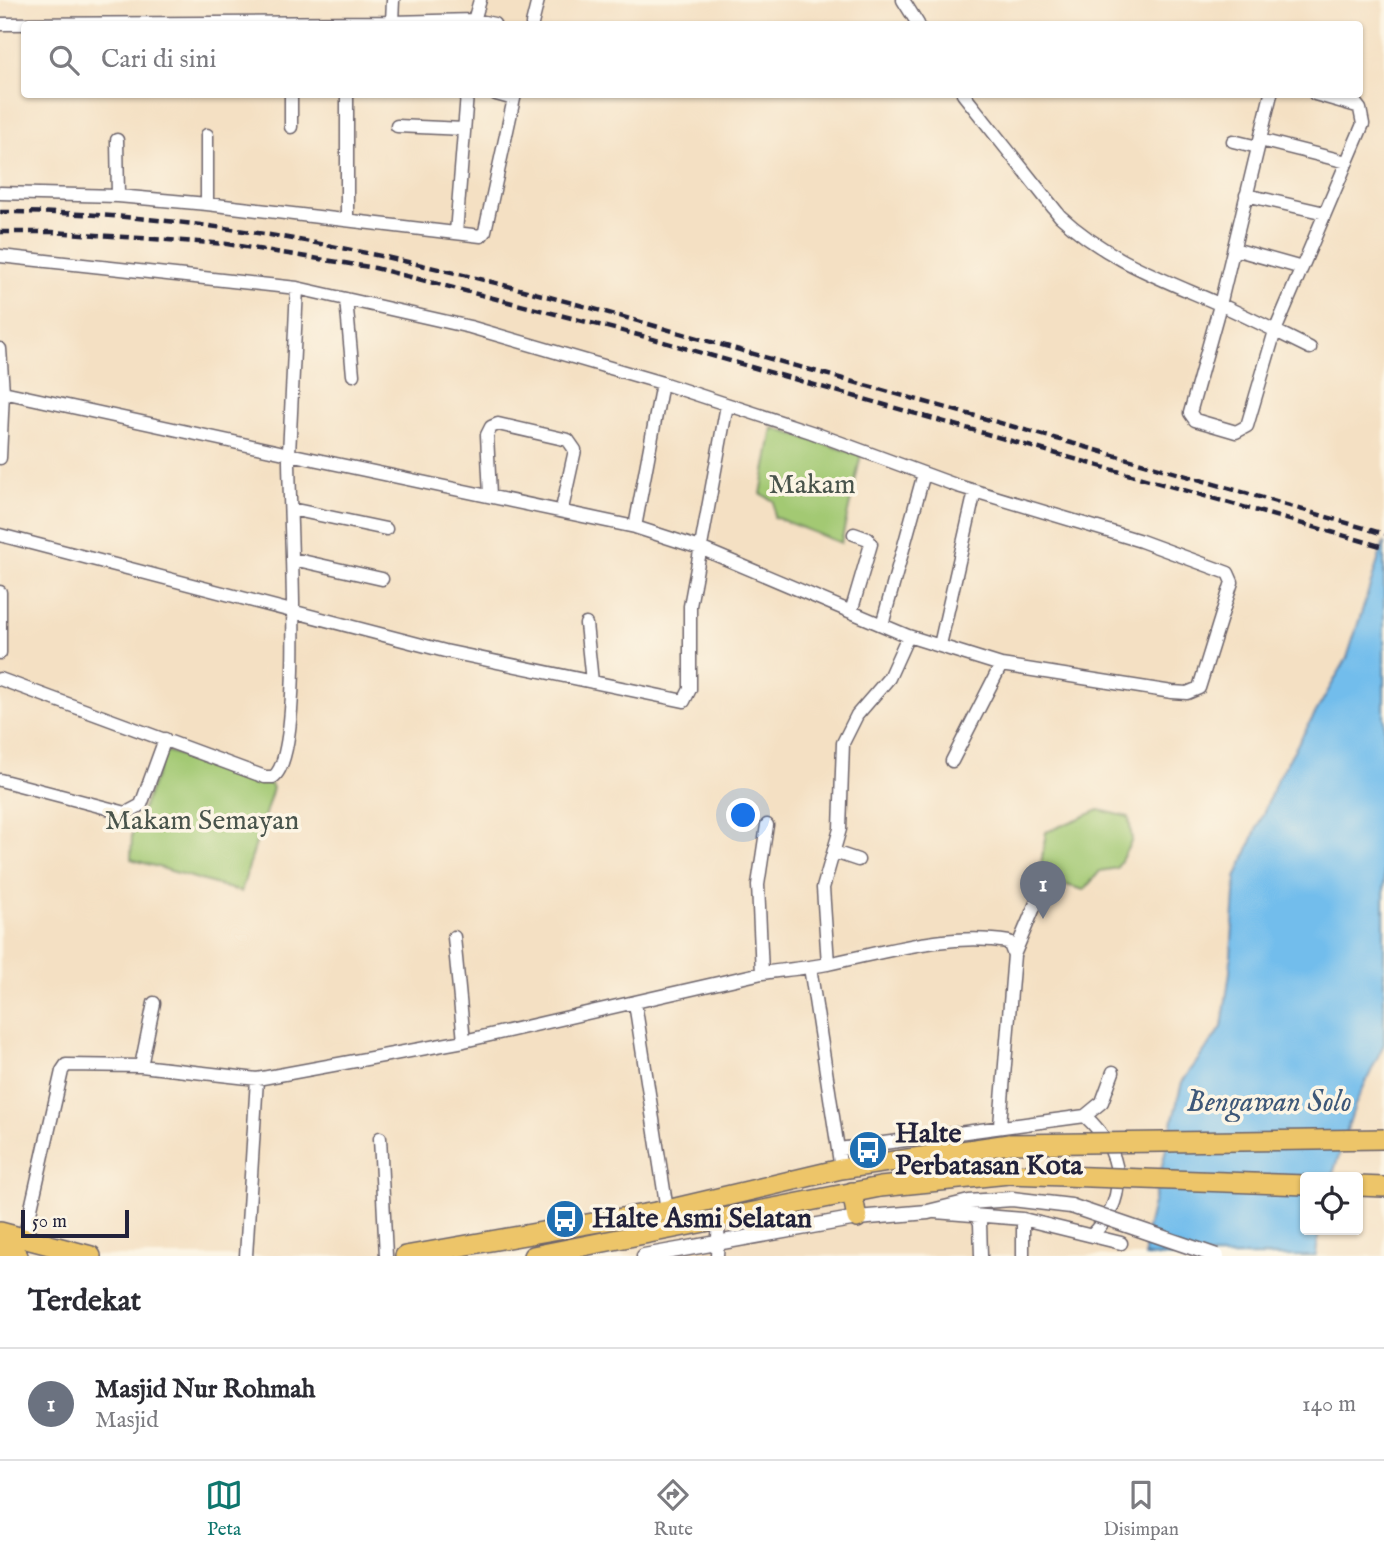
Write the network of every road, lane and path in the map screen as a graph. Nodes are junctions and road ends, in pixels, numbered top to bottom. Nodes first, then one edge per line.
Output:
1 (393, 0) edge
2 (480, 0) edge
3 (538, 0) edge
4 (903, 0) edge
5 (393, 21) edge
6 (474, 21) edge
7 (533, 21) edge
8 (916, 21) edge
9 (0, 24) edge
10 (21, 24) edge
11 (291, 98) edge
12 (347, 98) edge
13 (467, 98) edge
14 (515, 98) edge
15 (966, 98) edge
16 (1270, 98) edge
17 (1329, 98) edge
18 (1351, 98) edge
19 (1357, 106) junction
20 (397, 126) dead end
21 (291, 127) dead end
22 (464, 129) junction
23 (207, 135) dead end
24 (117, 140) dead end
25 (1233, 141) dead end
26 (1259, 144) junction
27 (1347, 162) junction
28 (0, 192) edge
29 (1247, 195) junction
30 (118, 196) junction
31 (206, 204) junction
32 (1325, 213) junction
33 (347, 218) junction
34 (456, 233) junction
35 (1234, 248) junction
36 (0, 256) edge
37 (1302, 268) junction
38 (297, 288) junction
39 (346, 299) junction
40 (1220, 304) junction
41 (1275, 331) junction
42 (1310, 348) dead end
43 (0, 349) edge
44 (353, 375) dead end
45 (662, 383) junction
46 (1, 392) edge
47 (727, 405) junction
48 (289, 454) junction
49 (0, 458) edge
50 (923, 477) dead end
51 (975, 491) junction
52 (490, 495) junction
53 (291, 509) junction
54 (562, 509) junction
55 (635, 527) junction
56 (386, 529) dead end
57 (854, 534) dead end
58 (0, 536) edge
59 (700, 548) junction
60 (293, 559) junction
61 (382, 579) dead end
62 (0, 592) edge
63 (294, 612) junction
64 (851, 612) junction
65 (586, 624) dead end
66 (882, 625) junction
67 (908, 636) junction
68 (940, 645) junction
69 (0, 653) edge
70 (1001, 665) junction
71 (0, 678) edge
72 (592, 682) junction
73 (165, 739) junction
74 (952, 761) dead end
75 (0, 780) edge
76 (767, 825) dead end
77 (834, 852) junction
78 (858, 860) dead end
79 (1044, 884) dead end
80 (454, 937) dead end
81 (1014, 956) junction
82 (828, 964) junction
83 (810, 967) junction
84 (762, 973) junction
85 (154, 1003) dead end
86 (635, 1003) junction
87 (464, 1041) junction
88 (141, 1066) junction
89 (1113, 1072) dead end
90 (257, 1079) junction
91 (1085, 1116) junction
92 (1000, 1125) junction
93 (380, 1138) dead end
94 (1384, 1139) edge
95 (839, 1149) junction
96 (841, 1169) junction
97 (1300, 1185) edge
98 (1363, 1186) edge
99 (1384, 1187) edge
100 (852, 1192) junction
101 (667, 1210) junction
102 (928, 1212) junction
103 (976, 1215) junction
104 (857, 1218) junction
105 (719, 1219) junction
106 (1023, 1219) junction
107 (0, 1232) edge
108 (1092, 1235) junction
109 (1121, 1243) dead end
110 (21, 1247) edge
111 (717, 1250) edge
112 (0, 1251) edge
113 (91, 1256) edge
114 (246, 1256) edge
115 (386, 1256) edge
116 (405, 1256) edge
117 (533, 1256) edge
118 (644, 1256) edge
119 (981, 1256) edge
120 (1023, 1256) edge
121 (1217, 1256) edge

1 - 5 street
2 - 6 street
3 - 7 street
4 - 8 street
9 - 10 street
11 - 21 street
12 - 33 street
13 - 22 street
14 - 34 street
15 - 40 street
16 - 26 street
17 - 19 street
18 - 19 street
19 - 27 street
20 - 22 street
22 - 34 street
23 - 31 street
24 - 30 street
25 - 26 street
26 - 27 street
26 - 29 street
27 - 32 street
28 - 30 street
29 - 32 street
29 - 35 street
30 - 31 street
31 - 33 street
32 - 37 street
33 - 34 street
35 - 37 street
35 - 40 street
36 - 38 street
37 - 41 street
38 - 39 street
38 - 48 street
39 - 44 street
39 - 45 street
40 - 41 street
40 - 41 street
41 - 42 street
43 - 46 street
45 - 47 street
45 - 55 street
46 - 48 street
46 - 49 street
47 - 51 street
47 - 59 street
48 - 52 street
48 - 53 street
50 - 66 street
51 - 68 street
51 - 70 street
52 - 54 street
52 - 54 street
53 - 56 street
53 - 60 street
54 - 55 street
55 - 59 street
57 - 64 street
58 - 63 street
59 - 64 street
59 - 72 street
60 - 61 street
60 - 63 street
62 - 69 street
63 - 72 street
63 - 73 street
64 - 66 street
65 - 72 street
66 - 67 street
67 - 68 street
67 - 77 street
68 - 70 street
70 - 74 street
71 - 73 street
73 - 75 street
76 - 84 street
77 - 78 street
77 - 82 street
79 - 81 street
80 - 87 street
81 - 82 street
81 - 92 street
82 - 83 street
83 - 84 street
83 - 95 street
84 - 86 street
85 - 88 street
86 - 87 street
86 - 101 street
87 - 90 street
88 - 90 street
88 - 110 street
89 - 91 street
90 - 114 street
91 - 92 street
91 - 108 street
92 - 95 street
93 - 115 street
94 - 96 highway, bridge
95 - 96 street
96 - 101 highway
97 - 100 highway, bridge
98 - 99 highway
100 - 104 highway
100 - 105 highway
101 - 116 highway
102 - 103 street
102 - 104 street
102 - 121 street, bridge
103 - 106 street
103 - 119 street
104 - 111 street
105 - 111 street
105 - 117 highway
106 - 108 street
106 - 120 street
107 - 110 highway
108 - 109 street
110 - 112 highway
110 - 113 highway
111 - 118 street

